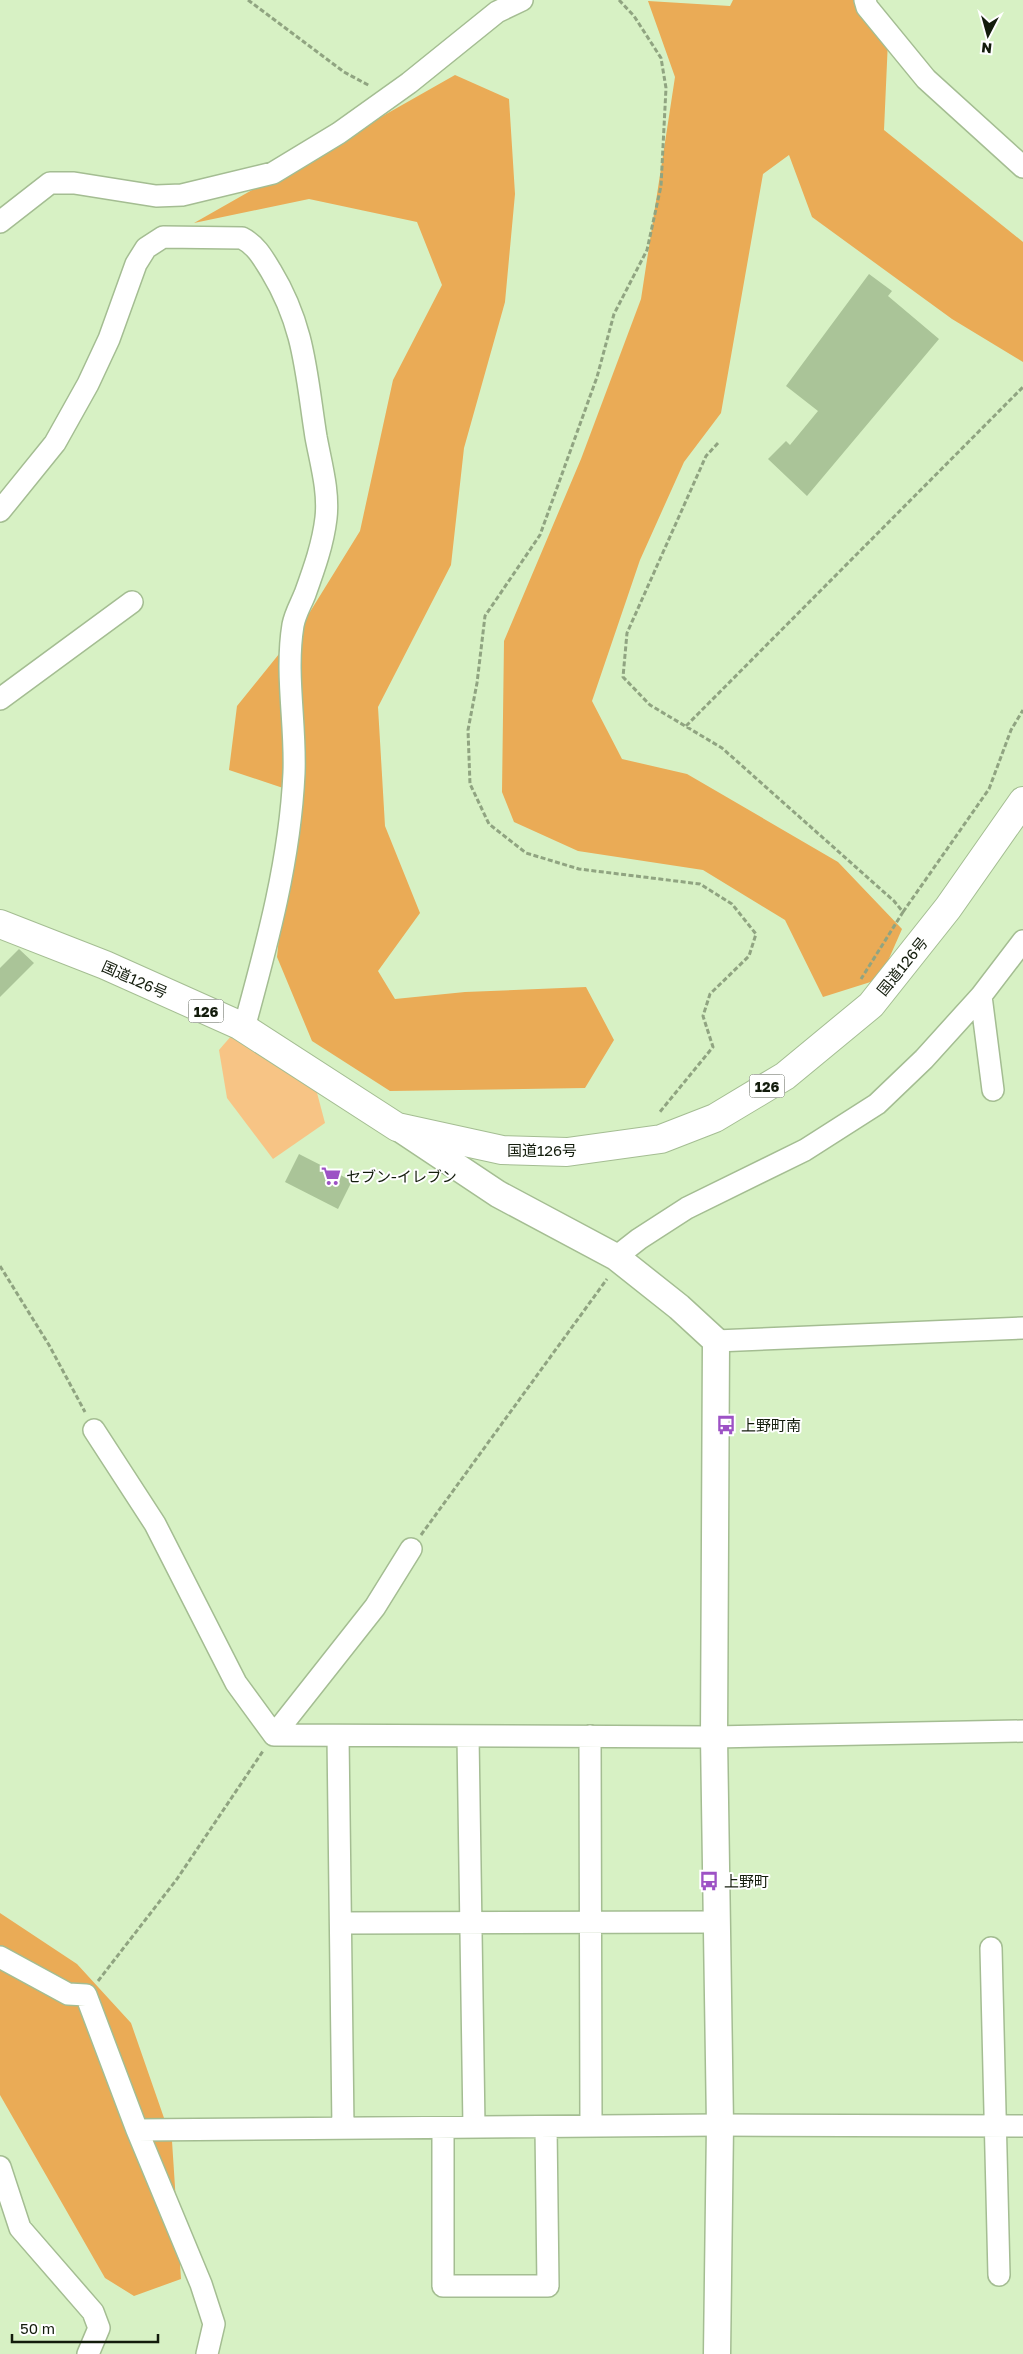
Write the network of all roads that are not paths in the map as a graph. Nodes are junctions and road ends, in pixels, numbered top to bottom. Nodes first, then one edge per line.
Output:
1 (522, 0) edge
2 (865, 0) edge
3 (493, 6) edge
4 (1023, 167) edge
5 (0, 222) edge
6 (0, 511) edge
7 (132, 602) dead end
8 (0, 699) edge
9 (1023, 801) edge
10 (0, 924) edge
11 (1023, 941) edge
12 (981, 996) junction
13 (244, 1028) junction
14 (993, 1090) dead end
15 (397, 1126) junction
16 (616, 1257) junction
17 (1023, 1328) edge
18 (716, 1341) junction
19 (94, 1430) road end
20 (411, 1548) road end
21 (1023, 1731) edge
22 (274, 1734) junction
23 (338, 1736) junction
24 (468, 1736) junction
25 (590, 1736) junction
26 (714, 1737) junction
27 (342, 1922) junction
28 (590, 1922) junction
29 (717, 1922) junction
30 (470, 1923) junction
31 (992, 1948) dead end
32 (0, 1957) edge
33 (720, 2125) junction
34 (591, 2126) junction
35 (1023, 2126) edge
36 (474, 2127) junction
37 (546, 2127) junction
38 (995, 2127) junction
39 (342, 2128) junction
40 (443, 2128) junction
41 (137, 2130) junction
42 (0, 2167) edge
43 (999, 2275) dead end
44 (88, 2354) edge
45 (207, 2354) edge
46 (717, 2354) edge

1 - 3 street
2 - 4 street
3 - 5 street
6 - 13 street
7 - 8 street
9 - 15 highway, 国道126号 / 126
10 - 13 highway, 国道126号 / 126
11 - 12 street
12 - 14 street
12 - 16 street
13 - 15 highway, 国道126号 / 126
15 - 16 street
16 - 18 street
17 - 18 street
18 - 26 street
19 - 22 street
20 - 22 street
21 - 26 street
22 - 23 street
23 - 24 street
23 - 27 street
24 - 25 street
24 - 30 street
25 - 26 street
25 - 28 street
26 - 29 street
27 - 30 street
27 - 39 street
28 - 29 street
28 - 30 street
28 - 34 street
29 - 33 street
30 - 36 street
31 - 38 street
32 - 41 street
33 - 34 street
33 - 38 street
33 - 46 street
34 - 37 street
35 - 38 street
36 - 37 street
36 - 40 street
37 - 40 street
38 - 43 street
39 - 40 street
39 - 41 street
41 - 45 street
42 - 44 street

